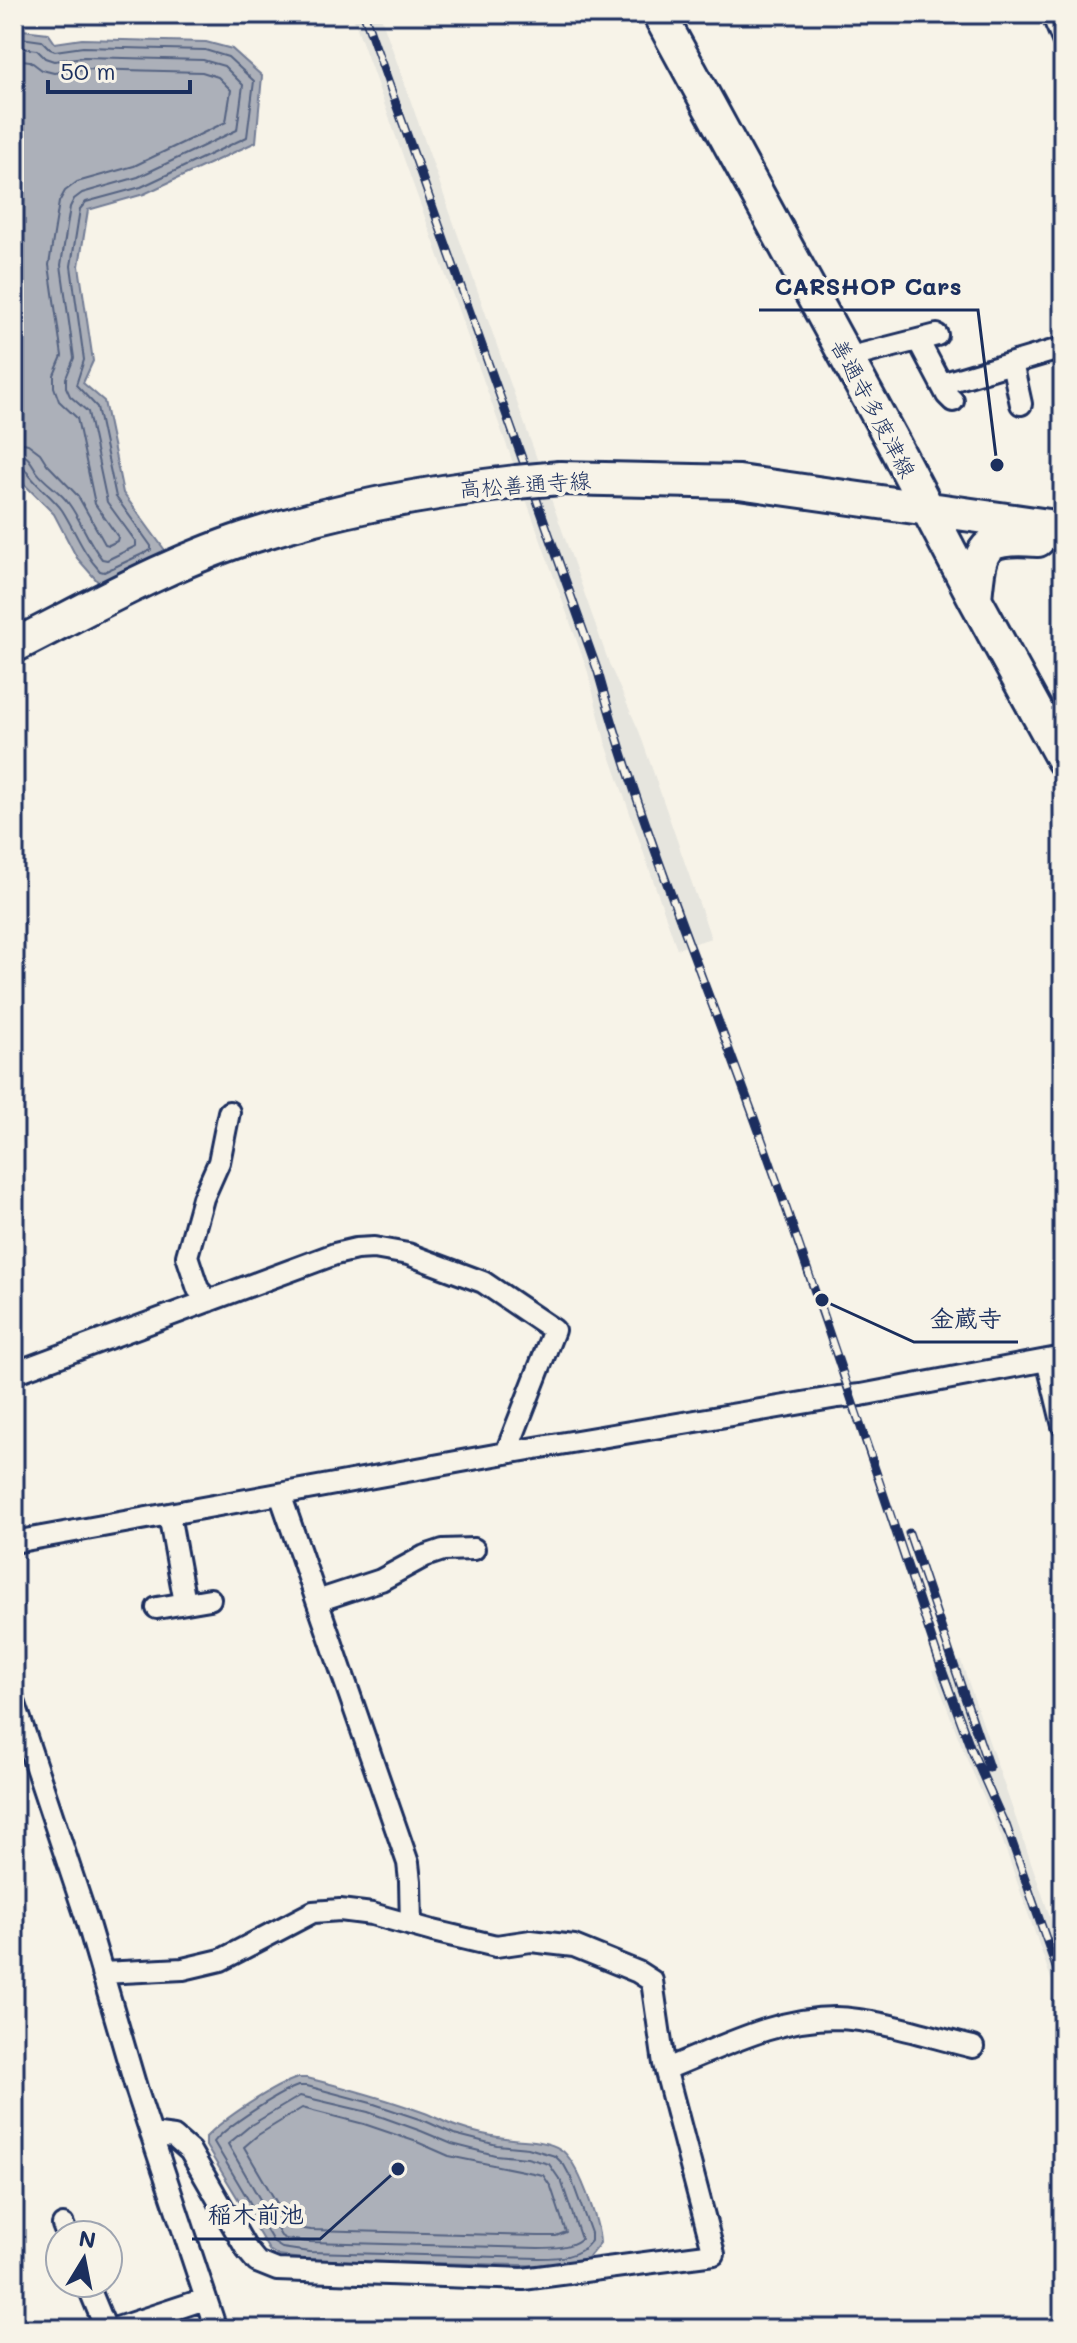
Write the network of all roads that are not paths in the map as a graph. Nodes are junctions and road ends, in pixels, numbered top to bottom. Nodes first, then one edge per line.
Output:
1 (659, 14) edge
2 (1052, 14) edge
3 (1063, 40) edge
4 (1056, 350) dead end
5 (847, 358) junction
6 (1012, 363) junction
7 (941, 384) junction
8 (953, 401) dead end
9 (1021, 404) dead end
10 (891, 439) junction
11 (739, 482) junction
12 (927, 509) junction
13 (971, 515) junction
14 (1063, 528) edge
15 (1063, 541) edge
16 (951, 553) junction
17 (975, 599) junction
18 (14, 646) edge
19 (1063, 760) edge
20 (229, 1112) dead end
21 (209, 1301) junction
22 (1055, 1359) edge
23 (14, 1373) edge
24 (1063, 1426) edge
25 (506, 1453) junction
26 (280, 1494) junction
27 (169, 1514) junction
28 (14, 1542) edge
29 (474, 1549) dead end
30 (210, 1599) dead end
31 (317, 1601) junction
32 (185, 1603) junction
33 (157, 1608) dead end
34 (14, 1701) edge
35 (411, 1925) junction
36 (102, 1973) junction
37 (973, 2047) dead end
38 (666, 2069) junction
39 (151, 2134) junction
40 (94, 2299) edge
41 (205, 2299) junction
42 (106, 2329) edge
43 (114, 2329) edge
44 (216, 2329) edge

1 - 5 main road, 善通寺多度津線
2 - 3 street
4 - 6 street
5 - 7 street
5 - 10 main road, 善通寺多度津線
6 - 7 street
6 - 9 street
7 - 8 street
10 - 11 main road
10 - 12 main road, 善通寺多度津線
11 - 12 main road, 高松善通寺線
11 - 18 main road, 高松善通寺線, bridge
12 - 13 main road, 高松善通寺線
12 - 16 main road, 善通寺多度津線
13 - 14 main road, 高松善通寺線
13 - 16 main road
15 - 17 main road
16 - 17 main road, 善通寺多度津線
17 - 19 main road, 善通寺多度津線
20 - 21 street
21 - 23 street
21 - 25 street
22 - 24 street
22 - 25 street
25 - 26 street
26 - 27 street
26 - 31 street
27 - 28 street
27 - 32 street
29 - 31 street
30 - 32 street
31 - 35 street
32 - 33 street
34 - 36 street
35 - 36 street
35 - 38 street
36 - 39 street
37 - 38 street
38 - 39 street
39 - 41 street
40 - 42 street
41 - 43 street
41 - 44 street

